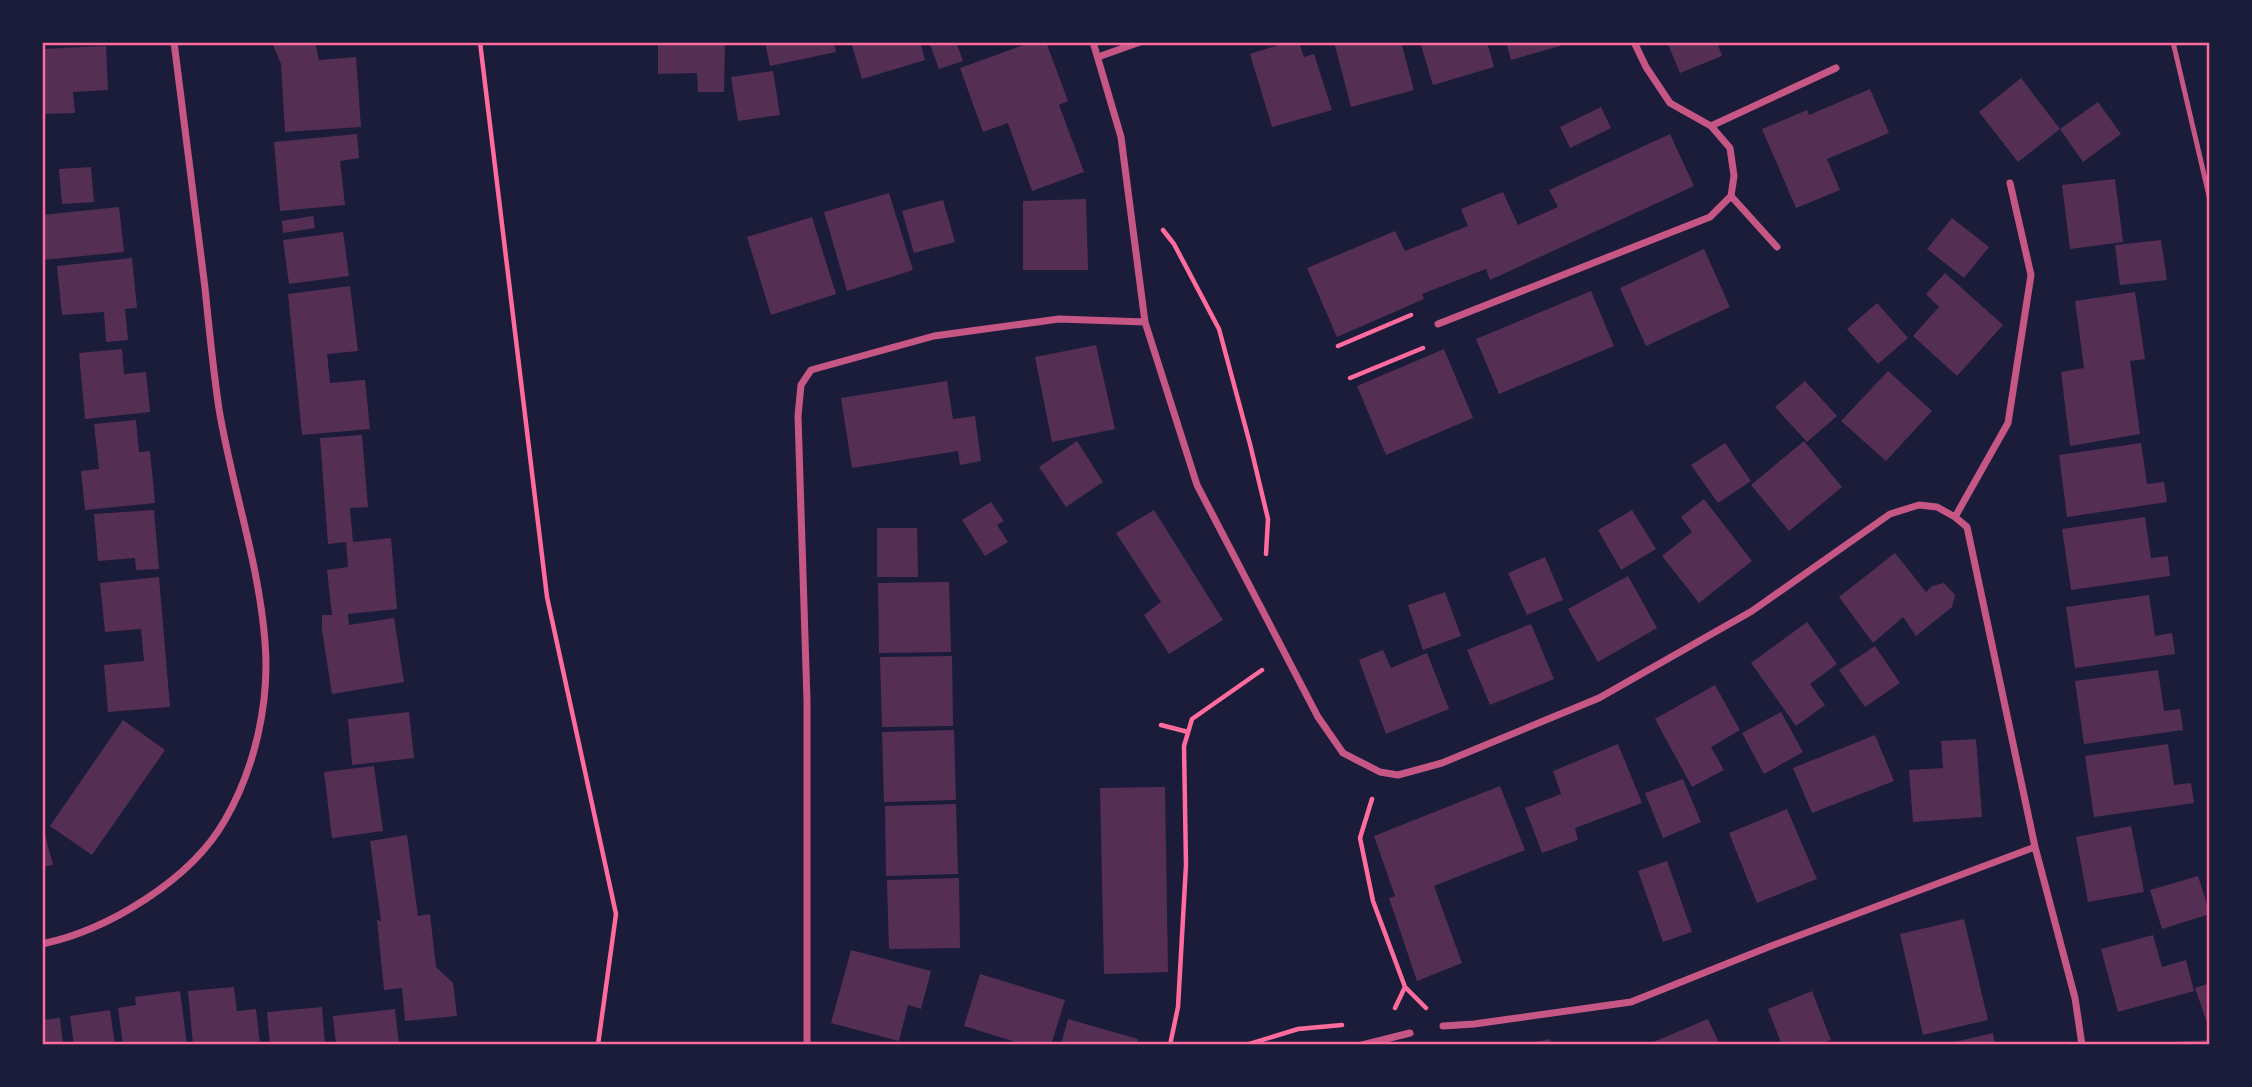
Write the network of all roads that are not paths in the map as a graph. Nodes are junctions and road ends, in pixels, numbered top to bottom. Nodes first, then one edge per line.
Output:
1 (174, 42) edge
2 (1093, 42) edge
3 (1140, 42) edge
4 (1634, 42) edge
5 (2173, 42) edge
6 (1098, 57) junction
7 (1836, 68) dead end
8 (1712, 126) junction
9 (2010, 183) dead end
10 (1731, 196) junction
11 (2210, 200) edge
12 (1777, 247) dead end
13 (1145, 322) junction
14 (1438, 324) road end
15 (1955, 517) junction
16 (2035, 847) junction
17 (42, 944) edge
18 (1443, 1026) dead end
19 (1410, 1033) dead end
20 (807, 1045) edge
21 (1362, 1045) edge
22 (2082, 1045) edge

1 - 17 street
2 - 6 street
3 - 6 street
4 - 8 street
5 - 11 lane
6 - 13 street
7 - 8 street
8 - 10 street
9 - 15 street
10 - 12 street
10 - 14 street
13 - 15 street
13 - 20 street
15 - 16 street
16 - 18 street
16 - 22 street
19 - 21 street

